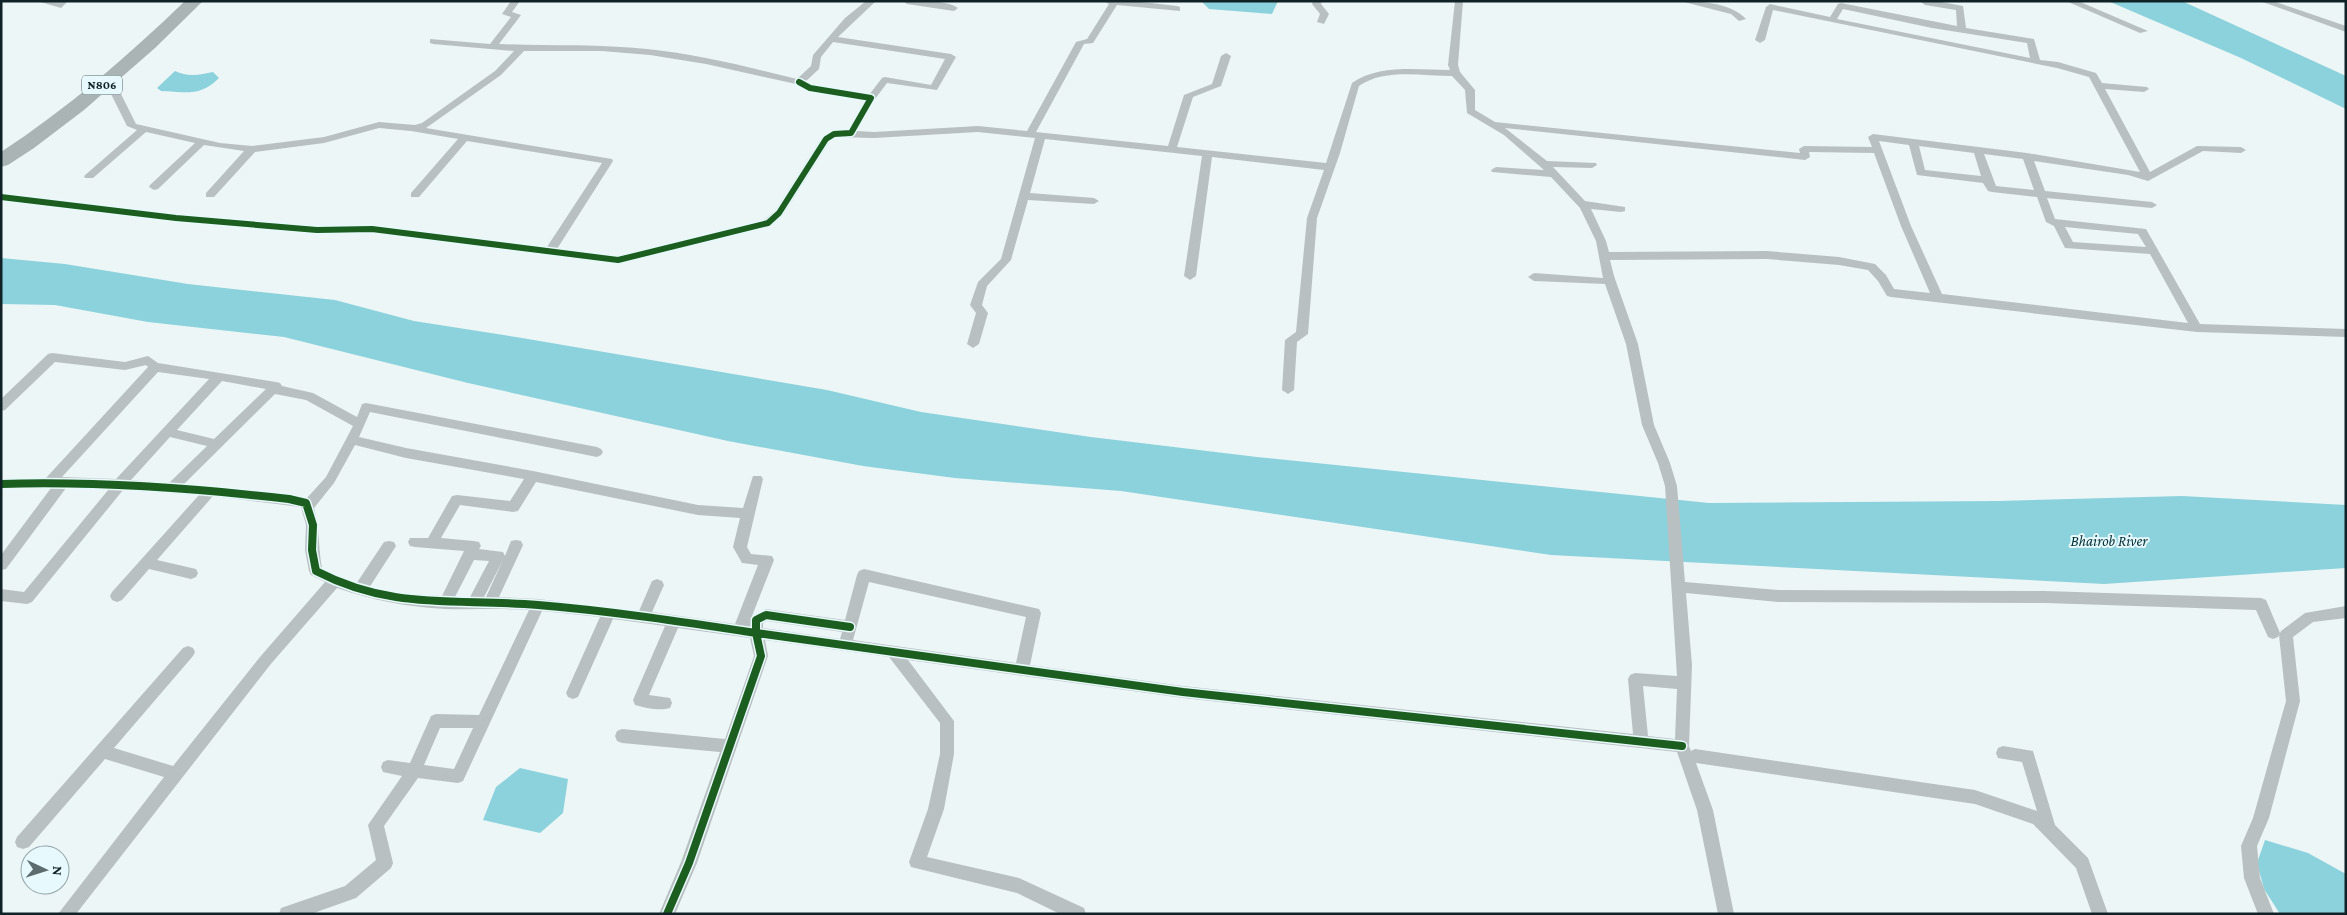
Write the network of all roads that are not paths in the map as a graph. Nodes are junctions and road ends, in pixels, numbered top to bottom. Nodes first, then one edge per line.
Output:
1 (41, 1) edge
2 (64, 1) edge
3 (195, 1) edge
4 (516, 1) edge
5 (872, 1) edge
6 (907, 1) edge
7 (1108, 1) edge
8 (1317, 1) edge
9 (1459, 1) edge
10 (1684, 1) edge
11 (2070, 1) edge
12 (2264, 1) edge
13 (1114, 2) edge
14 (954, 8) dead end
15 (1177, 9) dead end
16 (1925, 10) edge
17 (1742, 19) dead end
18 (1828, 20) junction
19 (1321, 22) dead end
20 (2346, 29) edge
21 (1962, 30) junction
22 (2143, 32) dead end
23 (831, 40) junction
24 (1760, 40) dead end
25 (433, 41) dead end
26 (492, 47) junction
27 (521, 48) junction
28 (1226, 56) dead end
29 (2036, 62) junction
30 (1455, 73) junction
31 (108, 80) junction
32 (799, 82) junction
33 (2101, 86) junction
34 (2144, 88) dead end
35 (871, 98) junction
36 (1493, 124) junction
37 (407, 128) junction
38 (144, 129) junction
39 (852, 133) junction
40 (1030, 134) junction
41 (1041, 136) junction
42 (465, 137) junction
43 (202, 142) junction
44 (1913, 142) junction
45 (1173, 146) dead end
46 (252, 148) junction
47 (1877, 150) junction
48 (1978, 150) junction
49 (2241, 150) dead end
50 (1207, 154) junction
51 (5, 156) edge
52 (2027, 156) junction
53 (1544, 164) junction
54 (1592, 165) dead end
55 (1330, 167) junction
56 (1496, 170) dead end
57 (1553, 174) junction
58 (88, 176) dead end
59 (2148, 178) junction
60 (1987, 180) junction
61 (154, 187) dead end
62 (2041, 194) junction
63 (210, 195) dead end
64 (415, 196) dead end
65 (1024, 196) junction
66 (1, 197) edge
67 (1094, 201) dead end
68 (1582, 204) junction
69 (2152, 205) dead end
70 (1621, 208) dead end
71 (2057, 222) junction
72 (2154, 251) junction
73 (549, 252) junction
74 (1604, 256) junction
75 (1190, 276) dead end
76 (1534, 277) dead end
77 (1602, 281) dead end
78 (1938, 297) junction
79 (2197, 328) junction
80 (2346, 333) edge
81 (973, 344) dead end
82 (156, 366) junction
83 (219, 376) junction
84 (272, 389) junction
85 (1288, 390) dead end
86 (1, 407) edge
87 (360, 424) junction
88 (167, 432) junction
89 (356, 440) dead end
90 (213, 443) dead end
91 (598, 452) dead end
92 (533, 476) junction
93 (757, 479) dead end
94 (56, 482) junction
95 (1, 484) edge
96 (120, 484) junction
97 (174, 486) junction
98 (211, 490) junction
99 (307, 507) junction
100 (748, 513) junction
101 (415, 542) dead end
102 (431, 544) junction
103 (389, 546) dead end
104 (516, 546) dead end
105 (469, 554) junction
106 (146, 563) junction
107 (1, 565) edge
108 (191, 574) dead end
109 (334, 582) junction
110 (657, 585) dead end
111 (1678, 586) junction
112 (359, 591) junction
113 (1, 595) edge
114 (117, 596) dead end
115 (444, 603) junction
116 (474, 603) junction
117 (490, 603) junction
118 (538, 606) junction
119 (2346, 612) edge
120 (609, 613) junction
121 (643, 616) junction
122 (674, 621) junction
123 (850, 627) junction
124 (739, 630) junction
125 (756, 633) junction
126 (2273, 633) dead end
127 (845, 645) junction
128 (188, 652) dead end
129 (893, 652) junction
130 (1022, 670) junction
131 (1685, 683) junction
132 (573, 693) dead end
133 (665, 703) dead end
134 (483, 722) junction
135 (622, 736) dead end
136 (1641, 741) junction
137 (729, 746) junction
138 (1682, 746) junction
139 (102, 751) junction
140 (2003, 752) dead end
141 (1695, 756) dead end
142 (388, 768) dead end
143 (414, 771) junction
144 (177, 774) junction
145 (2048, 824) dead end
146 (23, 842) dead end
147 (66, 914) edge
148 (287, 914) edge
149 (667, 914) edge
150 (1078, 914) edge
151 (1726, 914) edge
152 (2100, 914) edge
153 (2266, 914) edge

1 - 2 street
3 - 31 highway, N806
4 - 26 street
5 - 23 street
6 - 14 street
7 - 13 street
8 - 19 street
9 - 30 street
10 - 17 street
11 - 22 street
12 - 20 street
13 - 15 street
13 - 40 street
16 - 18 street
16 - 21 street
16 - 21 street
18 - 24 street
18 - 29 street
21 - 29 street
23 - 32 street
23 - 35 street
25 - 26 street
26 - 27 street
27 - 32 street
27 - 37 street
28 - 45 street
29 - 33 street
30 - 36 street
30 - 55 street
31 - 38 street
31 - 51 highway, N806
32 - 35 street
33 - 34 street
33 - 59 street
35 - 39 street
36 - 47 street
36 - 53 street
37 - 42 street
37 - 46 street
38 - 43 street
38 - 58 street
39 - 40 street
39 - 73 street
40 - 41 street
41 - 50 street
41 - 65 street
42 - 64 street
42 - 73 street
43 - 46 street
43 - 61 street
44 - 47 street
44 - 48 street
44 - 60 street
46 - 63 street
47 - 78 street
48 - 52 street
48 - 60 street
49 - 59 street
50 - 55 street
50 - 75 street
52 - 59 street
52 - 62 street
53 - 54 street
53 - 57 street
55 - 85 street
56 - 57 street
57 - 68 street
60 - 62 street
62 - 69 street
62 - 71 street
65 - 67 street
65 - 81 street
66 - 73 street
68 - 70 street
68 - 74 street
71 - 72 street
71 - 72 street
72 - 79 street
74 - 78 street
74 - 111 street
76 - 77 street
78 - 79 street
79 - 80 street
82 - 83 street
82 - 86 street
82 - 94 street
83 - 84 street
83 - 88 street
84 - 87 street
84 - 97 street
87 - 91 street
87 - 99 street
88 - 90 street
88 - 96 street
89 - 92 street
92 - 100 street
92 - 102 street
93 - 100 street
94 - 95 street
94 - 96 street
94 - 107 street
96 - 97 street
96 - 113 street
97 - 98 street
98 - 99 street
98 - 106 street
99 - 109 street
100 - 124 street
101 - 102 street
102 - 105 street
103 - 112 street
104 - 117 street
105 - 115 street
105 - 116 street
106 - 108 street
106 - 114 street
109 - 112 street
109 - 144 street
110 - 121 street
111 - 126 street
111 - 131 street
112 - 115 street
115 - 116 street
116 - 117 street
117 - 118 street
118 - 120 street
118 - 134 street
119 - 153 street
120 - 121 street
120 - 132 street
121 - 122 street
122 - 124 street
122 - 133 street
123 - 125 street
123 - 127 street
123 - 130 street
124 - 125 street
125 - 127 street
125 - 137 street
127 - 129 street
128 - 139 street
129 - 130 street
129 - 150 street
130 - 136 street
131 - 136 street
131 - 138 street
134 - 143 street
134 - 143 street
135 - 137 street
136 - 138 street
137 - 149 street
138 - 151 street
139 - 144 street
139 - 146 street
140 - 145 street
141 - 152 street
142 - 143 street
143 - 148 street
144 - 147 street

